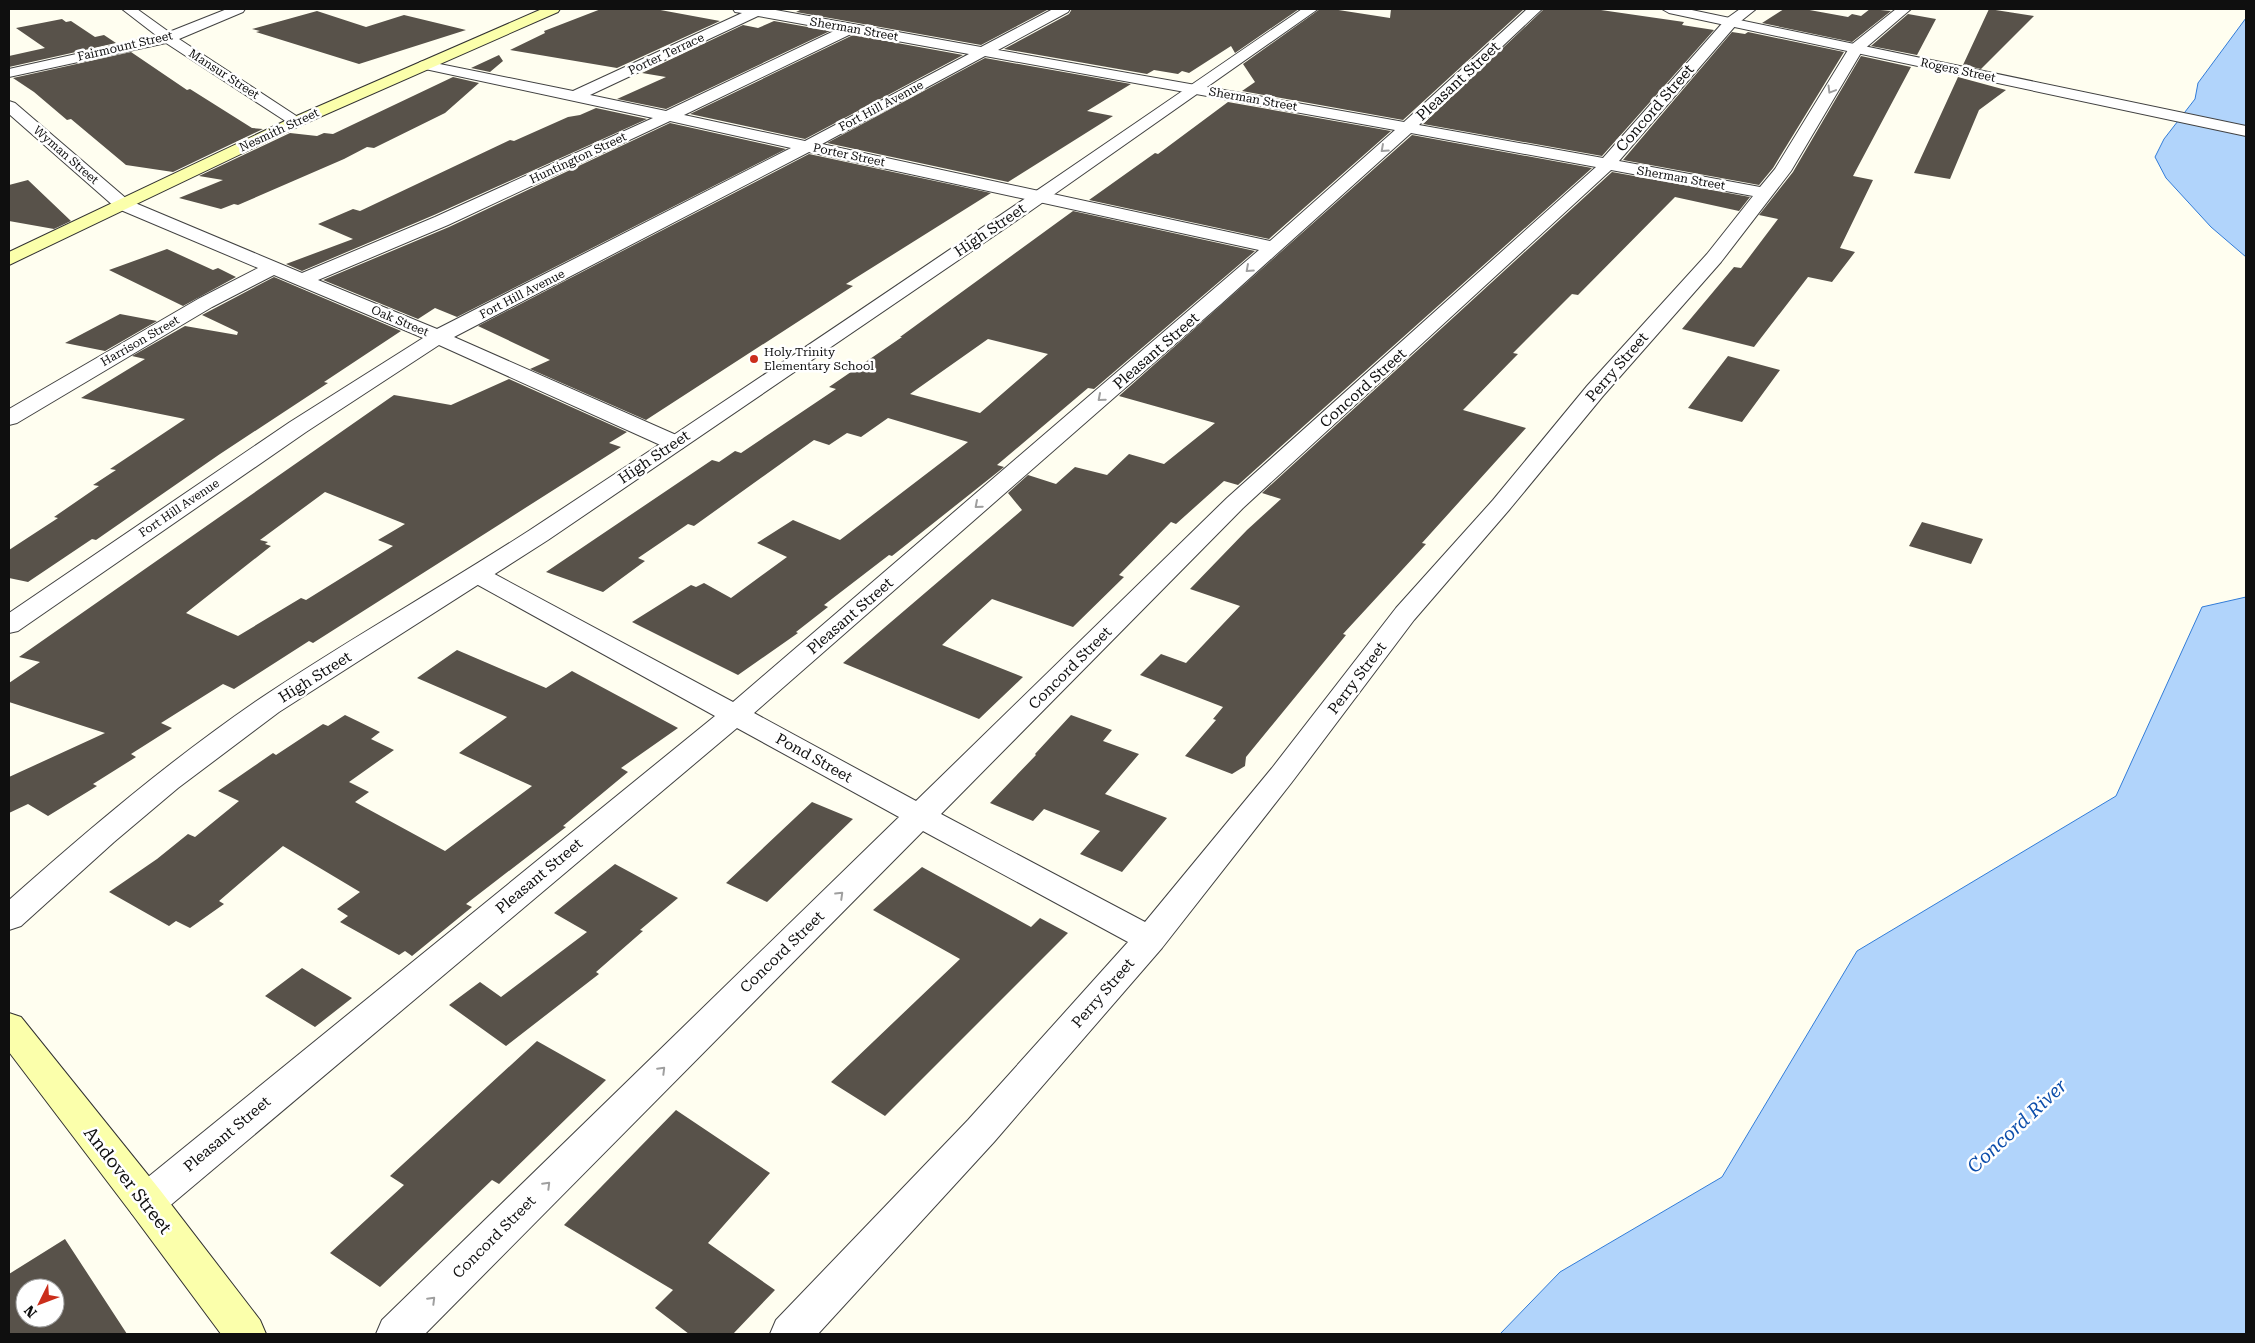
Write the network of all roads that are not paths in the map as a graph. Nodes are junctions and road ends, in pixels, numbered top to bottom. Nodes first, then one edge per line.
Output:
1 (129, 9) edge
2 (238, 9) edge
3 (553, 9) edge
4 (740, 9) edge
5 (1063, 9) edge
6 (1311, 9) edge
7 (1535, 9) edge
8 (1669, 9) edge
9 (1904, 9) edge
10 (761, 10) edge
11 (1740, 15) edge
12 (850, 29) junction
13 (168, 38) junction
14 (1856, 48) junction
15 (982, 52) junction
16 (424, 65) junction
17 (9, 72) edge
18 (1196, 89) junction
19 (575, 96) junction
20 (9, 106) edge
21 (665, 117) junction
22 (296, 121) junction
23 (1407, 127) junction
24 (2246, 130) edge
25 (807, 146) junction
26 (1607, 164) junction
27 (1765, 193) junction
28 (1039, 196) junction
29 (122, 204) junction
30 (1273, 247) junction
31 (9, 259) edge
32 (274, 266) junction
33 (303, 279) junction
34 (438, 337) junction
35 (9, 418) edge
36 (675, 443) junction
37 (478, 575) junction
38 (9, 625) edge
39 (735, 714) junction
40 (920, 816) junction
41 (9, 918) edge
42 (1150, 939) junction
43 (9, 1027) edge
44 (146, 1202) junction
45 (245, 1334) edge
46 (398, 1334) edge
47 (791, 1334) edge

1 - 13 street, Mansur Street
2 - 13 street, Fairmount Street
3 - 16 main road, Nesmith Street
4 - 10 street, Sherman Street
5 - 15 street, Fort Hill Avenue
6 - 18 street, High Street
7 - 23 street, Pleasant Street
8 - 11 street, Rogers Street
9 - 14 street, Perry Street
10 - 12 street, Sherman Street
10 - 19 street, Porter Terrace
11 - 14 street, Rogers Street
11 - 26 street, Concord Street
12 - 15 street, Sherman Street
12 - 21 street, Huntington Street
13 - 17 street, Fairmount Street
13 - 22 street, Mansur Street
14 - 24 street, Rogers Street
14 -> 27 street, Perry Street
15 - 18 street, Sherman Street
15 - 25 street, Fort Hill Avenue
16 - 19 street, Porter Street
16 - 22 main road, Nesmith Street
18 - 23 street, Sherman Street
18 - 28 street, High Street
19 - 21 street, Porter Street
20 - 29 street, Wyman Street
21 - 25 street, Porter Street
21 - 33 street, Huntington Street
22 - 29 main road, Nesmith Street
23 - 26 street, Sherman Street
23 -> 30 street, Pleasant Street
25 - 28 street, Porter Street
25 - 34 street, Fort Hill Avenue
26 - 27 street, Sherman Street
26 - 40 street, Concord Street
27 - 42 street, Perry Street
28 - 30 street, Porter Street
28 - 36 street, High Street
29 - 31 main road, Nesmith Street
29 - 32 street, Oak Street
30 -> 39 street, Pleasant Street
32 - 33 street, Oak Street
32 - 35 street, Harrison Street
33 - 34 street, Oak Street
34 - 36 street, Oak Street
34 - 38 street, Fort Hill Avenue
36 - 37 street, High Street
37 - 39 street, Pond Street
37 - 41 street, High Street
39 - 40 street, Pond Street
39 - 44 street, Pleasant Street
40 - 42 street, Pond Street
46 -> 40 street, Concord Street
42 - 47 street, Perry Street
43 - 44 main road, Andover Street
44 - 45 main road, Andover Street

